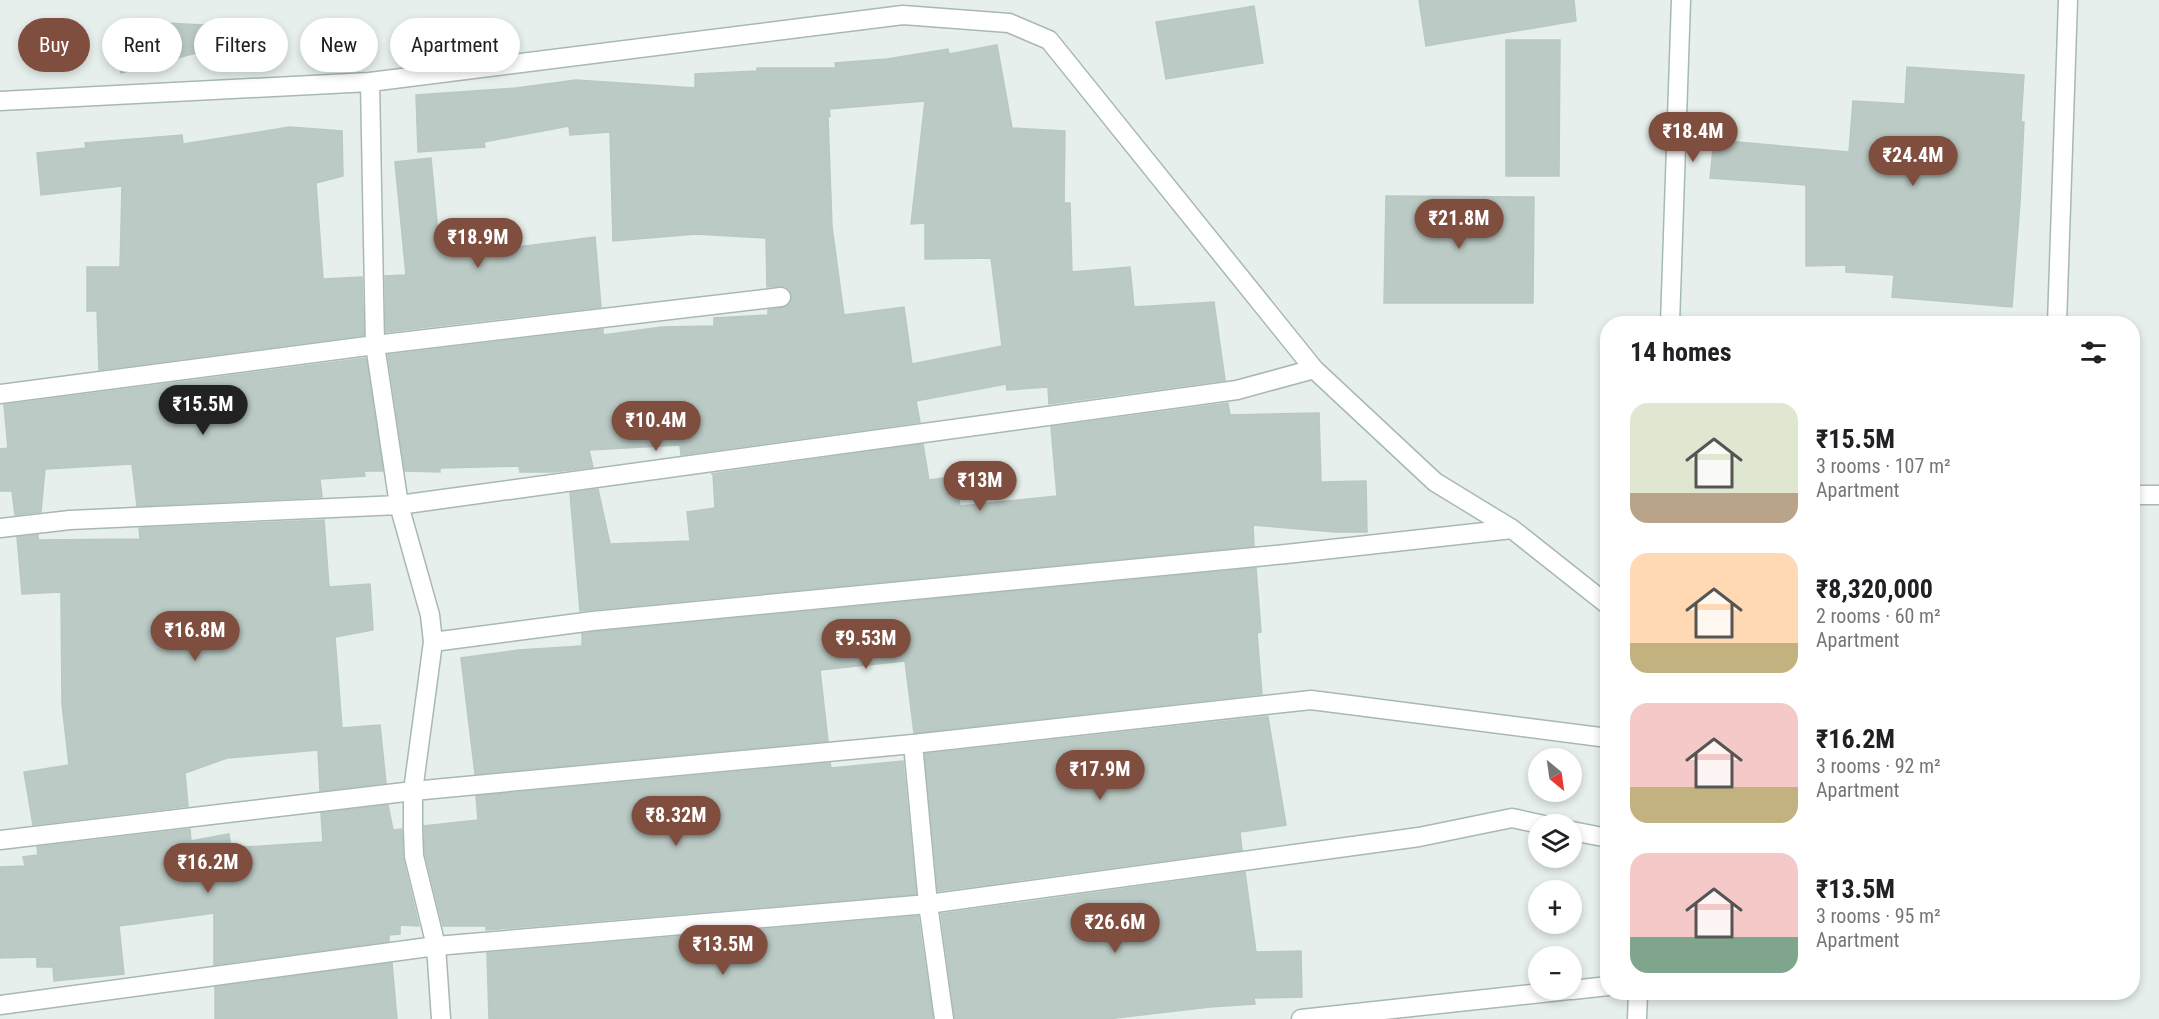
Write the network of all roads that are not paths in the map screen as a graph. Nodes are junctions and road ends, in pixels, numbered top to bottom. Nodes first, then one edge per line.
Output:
1 (1681, 0) edge
2 (2068, 0) edge
3 (370, 82) junction
4 (0, 101) edge
5 (782, 297) dead end
6 (1670, 316) edge
7 (2057, 316) edge
8 (375, 345) junction
9 (1314, 369) junction
10 (0, 394) edge
11 (2140, 495) edge
12 (2159, 495) edge
13 (399, 505) junction
14 (0, 528) edge
15 (1512, 529) junction
16 (1600, 599) edge
17 (433, 642) junction
18 (1600, 737) edge
19 (913, 744) junction
20 (413, 791) junction
21 (1528, 822) edge
22 (1582, 833) edge
23 (1600, 836) edge
24 (0, 840) edge
25 (928, 904) junction
26 (436, 946) junction
27 (1600, 987) edge
28 (1582, 989) edge
29 (1528, 995) edge
30 (1638, 1000) edge
31 (0, 1005) edge
32 (441, 1019) edge
33 (944, 1019) edge
34 (1301, 1019) edge
35 (1637, 1019) edge

1 - 6 street
2 - 7 street
3 - 4 street
3 - 8 street
3 - 9 street
5 - 8 street
8 - 10 street
8 - 13 street
9 - 13 street
9 - 15 street
11 - 12 street
13 - 14 street
13 - 17 street
15 - 16 street
15 - 17 street
17 - 20 street
18 - 19 street
19 - 20 street
19 - 25 street
20 - 24 street
20 - 26 street
21 - 25 street
22 - 23 street
25 - 26 street
25 - 33 street
26 - 31 street
26 - 32 street
27 - 28 street
29 - 34 street
30 - 35 street

